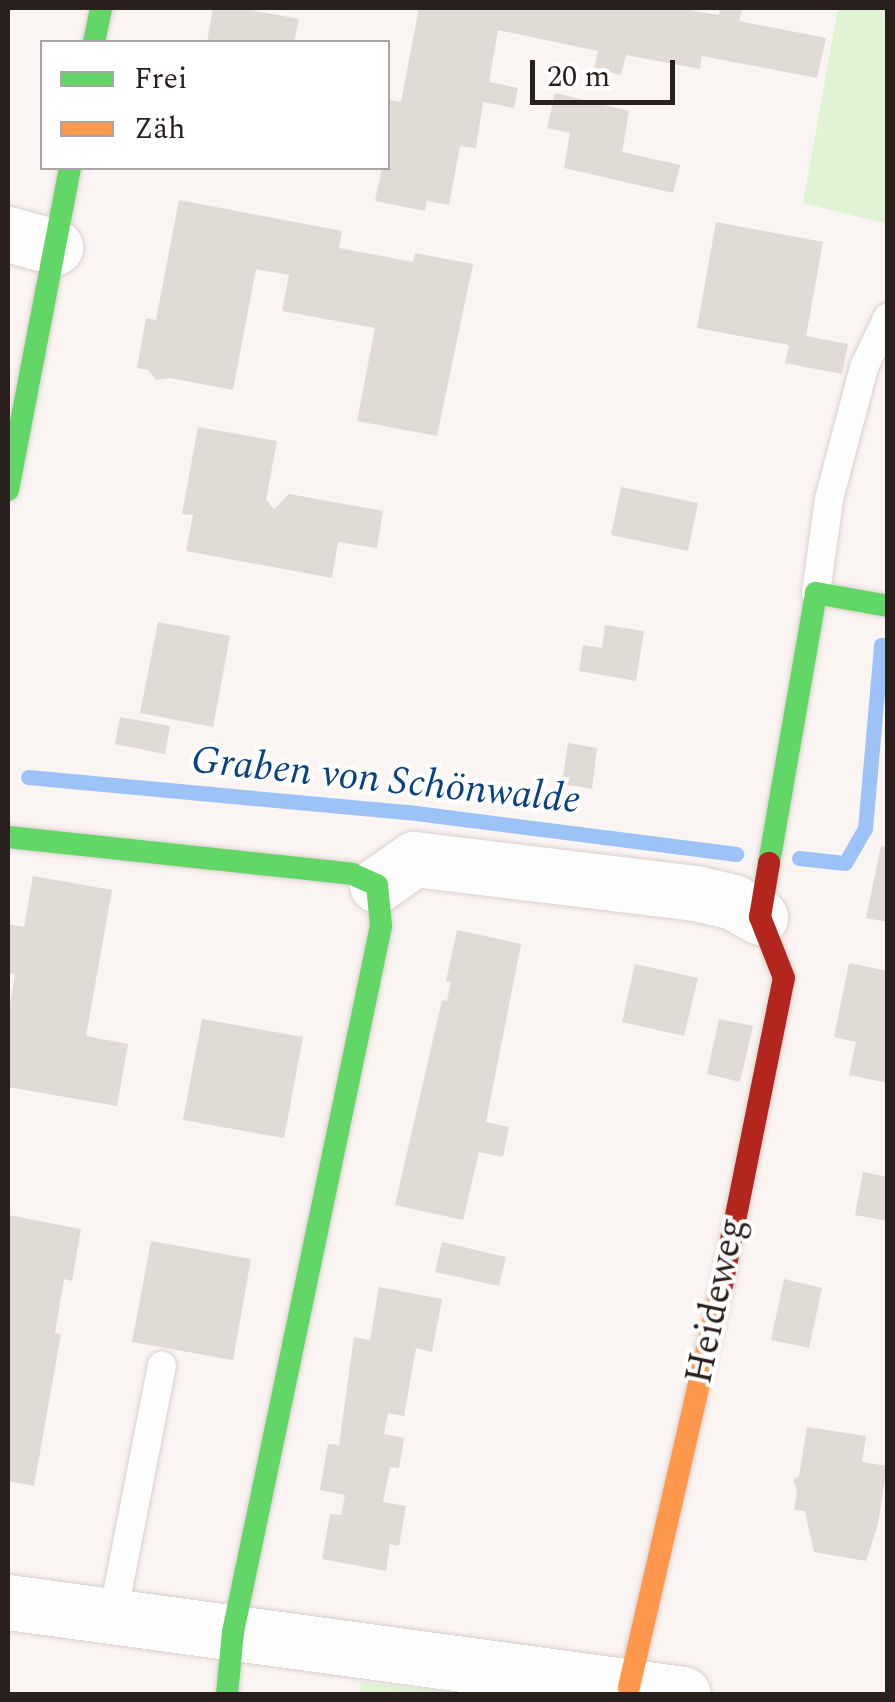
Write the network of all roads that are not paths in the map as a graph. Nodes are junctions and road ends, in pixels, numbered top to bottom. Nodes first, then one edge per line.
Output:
1 (101, 8) edge
2 (94, 40) edge
3 (69, 170) edge
4 (31, 240) edge
5 (888, 317) edge
6 (8, 490) edge
7 (816, 593) junction
8 (888, 606) edge
9 (8, 837) edge
10 (377, 885) junction
11 (760, 916) junction
12 (162, 1366) dead end
13 (8, 1602) edge
14 (113, 1615) junction
15 (233, 1632) junction
16 (629, 1687) junction
17 (227, 1694) edge
18 (683, 1694) edge

1 - 2 street
3 - 4 street
4 - 6 street
5 - 7 lane
7 - 8 street
7 - 11 street
9 - 10 street
10 - 11 street
10 - 15 street
11 - 16 street, Heideweg
12 - 14 lane
13 - 14 street
14 - 15 street
15 - 16 street
15 - 17 street
16 - 18 street

